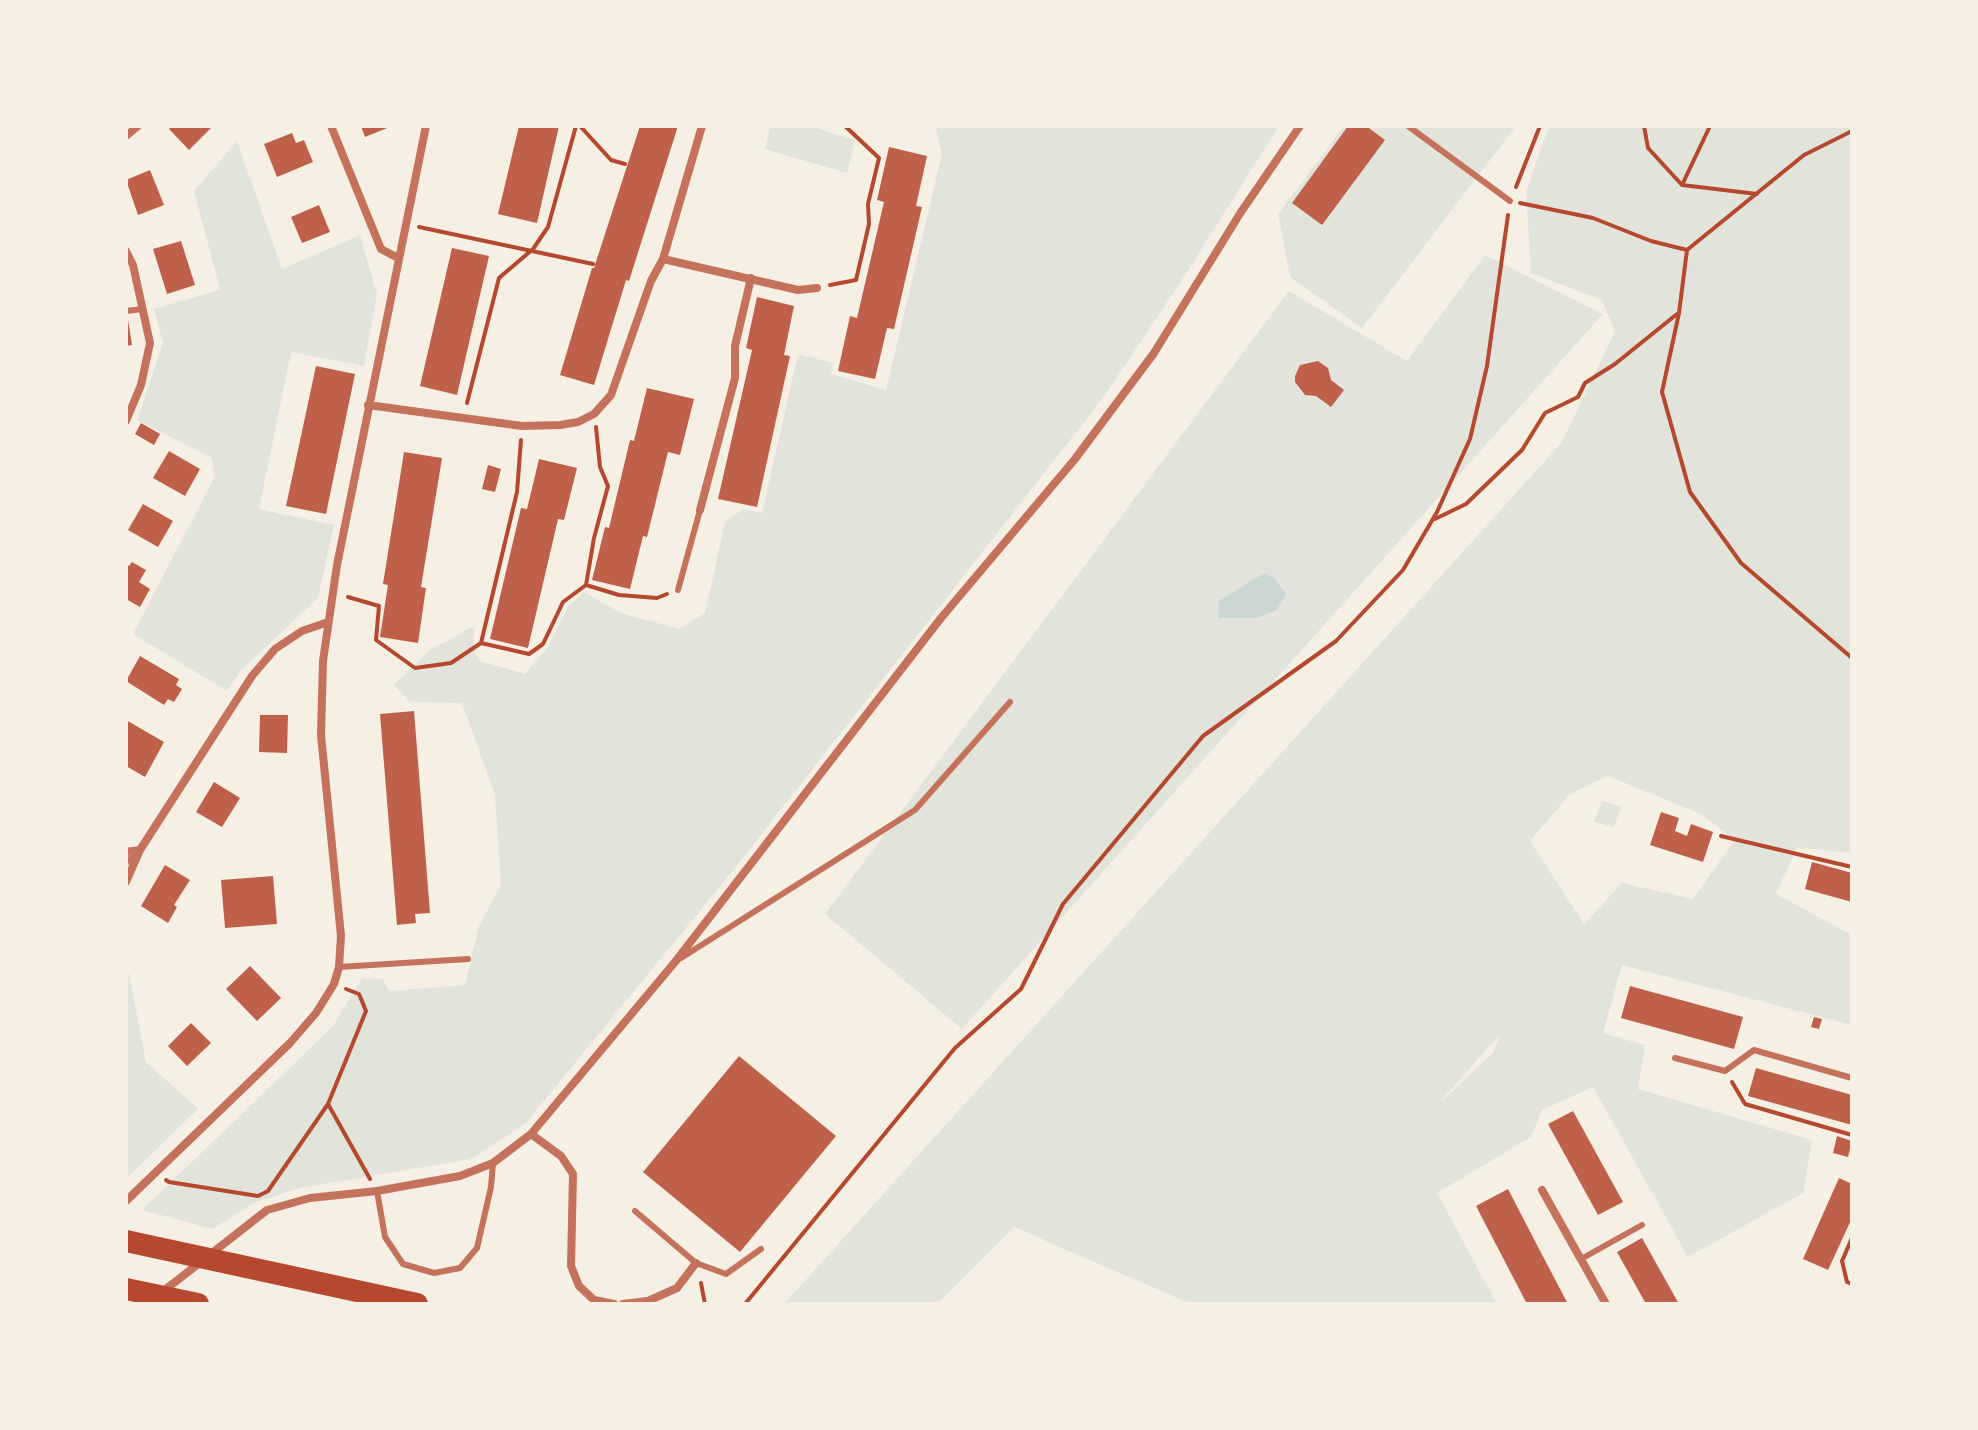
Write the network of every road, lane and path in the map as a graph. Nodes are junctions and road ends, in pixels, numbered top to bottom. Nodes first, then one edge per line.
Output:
1 (138, 126) edge
2 (331, 126) edge
3 (426, 126) edge
4 (578, 126) edge
5 (702, 126) edge
6 (845, 126) edge
7 (1300, 126) edge
8 (1408, 126) edge
9 (1540, 126) edge
10 (1644, 126) edge
11 (1710, 126) edge
12 (1852, 131) edge
13 (126, 136) edge
14 (625, 164) dead end
15 (1682, 185) junction
16 (1757, 194) junction
17 (1510, 201) junction
18 (405, 224) junction
19 (533, 249) junction
20 (1687, 250) junction
21 (126, 251) edge
22 (398, 258) junction
23 (663, 259) junction
24 (593, 264) dead end
25 (751, 278) junction
26 (817, 288) joint
27 (142, 309) junction
28 (126, 311) edge
29 (1679, 313) junction
30 (368, 405) junction
31 (594, 414) junction
32 (463, 419) junction
33 (126, 421) edge
34 (522, 426) junction
35 (700, 510) joint
36 (1432, 520) junction
37 (586, 585) junction
38 (678, 590) joint
39 (333, 593) junction
40 (328, 622) junction
41 (481, 643) junction
42 (1852, 658) edge
43 (1010, 702) dead end
44 (1721, 836) dead end
45 (140, 850) junction
46 (126, 852) edge
47 (126, 863) edge
48 (1852, 867) edge
49 (126, 882) edge
50 (468, 959) dead end
51 (675, 962) junction
52 (339, 967) junction
53 (359, 994) dead end
54 (1675, 1058) dead end
55 (1725, 1071) junction
56 (1852, 1078) edge
57 (328, 1104) junction
58 (531, 1134) junction
59 (1852, 1135) edge
60 (493, 1163) junction
61 (169, 1182) dead end
62 (1542, 1190) dead end
63 (377, 1191) junction
64 (126, 1201) edge
65 (635, 1211) dead end
66 (1642, 1225) dead end
67 (1852, 1238) edge
68 (126, 1241) edge
69 (761, 1249) dead end
70 (1581, 1259) junction
71 (696, 1263) junction
72 (1852, 1284) edge
73 (126, 1289) edge
74 (146, 1304) edge
75 (198, 1304) edge
76 (417, 1304) edge
77 (614, 1304) edge
78 (623, 1304) edge
79 (745, 1304) edge
80 (1606, 1304) edge

1 - 13 street
2 - 22 street
3 - 18 street
4 - 14 path
4 - 19 path
5 - 23 street
6 - 26 path
7 - 51 street
8 - 17 lane
9 - 17 path
10 - 15 path
11 - 15 path
12 - 16 path
15 - 16 path
16 - 20 path
17 - 20 path
17 - 36 path
18 - 19 path
18 - 22 street
19 - 24 path
19 - 32 path
20 - 29 path
21 - 27 street
22 - 30 street
23 - 25 street
23 - 31 street
25 - 26 street
25 - 35 street
27 - 28 lane
27 - 33 street
29 - 36 path
29 - 42 path
30 - 32 street
30 - 39 street
31 - 34 street
31 - 37 path
32 - 34 street
34 - 41 path
35 - 38 lane
36 - 79 path
37 - 38 path
37 - 41 path
39 - 40 street
39 - 41 path
40 - 45 street
40 - 52 street
43 - 51 lane
44 - 48 path
45 - 46 street
45 - 47 lane
45 - 49 street
50 - 52 lane
51 - 58 street
52 - 64 street
53 - 57 path
54 - 55 lane
55 - 56 lane
55 - 59 path
57 - 61 path
57 - 63 path
58 - 60 street
58 - 77 street
60 - 63 street
60 - 63 lane
62 - 70 street
63 - 74 street
65 - 71 lane
66 - 70 lane
67 - 72 path
68 - 76 highway
69 - 71 lane
70 - 80 street
71 - 78 street
73 - 75 highway

